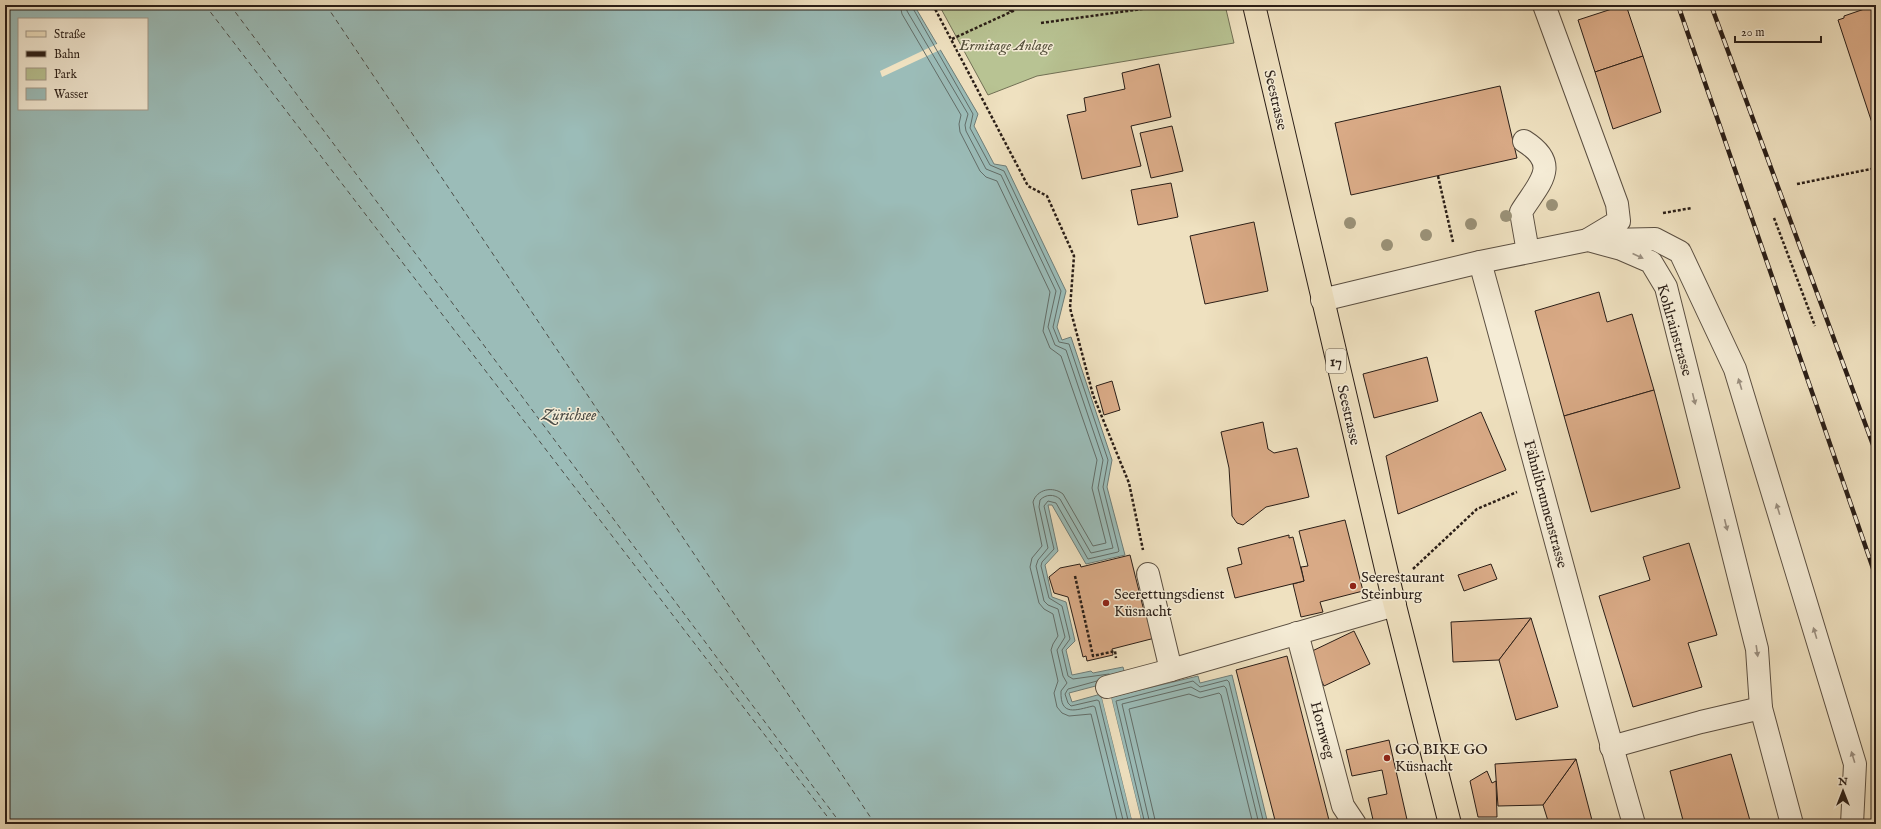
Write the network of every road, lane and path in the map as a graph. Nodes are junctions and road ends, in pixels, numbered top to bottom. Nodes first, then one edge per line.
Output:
1 (933, 5) edge
2 (994, 5) edge
3 (1017, 5) edge
4 (1254, 5) edge
5 (1544, 5) edge
6 (1149, 8) dead end
7 (1013, 11) junction
8 (1041, 23) dead end
9 (952, 38) junction
10 (1524, 141) dead end
11 (1876, 168) edge
12 (1438, 176) dead end
13 (1797, 184) dead end
14 (1774, 218) dead end
15 (1588, 240) junction
16 (1455, 247) dead end
17 (1528, 252) junction
18 (1480, 262) junction
19 (1322, 300) junction
20 (1815, 326) dead end
21 (1541, 482) junction
22 (1409, 573) dead end
23 (1148, 574) joint
24 (1075, 576) dead end
25 (1395, 605) junction
26 (1297, 633) junction
27 (1116, 658) dead end
28 (1171, 670) junction
29 (1107, 687) dead end
30 (1761, 708) junction
31 (1611, 747) junction
32 (1355, 824) edge
33 (1450, 824) edge
34 (1634, 824) edge
35 (1792, 824) edge
36 (1852, 824) edge

1 - 9 path
2 - 7 path
3 - 7 path
4 - 19 main road, Seestrasse / 17
5 - 15 street
6 - 8 path
7 - 9 path
9 - 23 path
10 - 17 street
11 - 13 path
12 - 16 path
14 - 20 path
15 - 17 street, Kohlrainstrasse
15 -> 30 street, Kohlrainstrasse
36 -> 15 street
17 - 18 street, Kohlrainstrasse
18 - 19 street, Kohlrainstrasse
18 - 21 street, Fähnlibrunnenstrasse
19 - 25 main road, Seestrasse / 17
21 - 22 path
21 - 31 street, Fähnlibrunnenstrasse
23 - 28 street
24 - 27 path
25 - 26 street
25 - 33 main road, Seestrasse / 17
26 - 28 street
26 - 32 street, Hornweg
28 - 29 street
30 - 31 street
30 - 35 street, Kohlrainstrasse
31 - 34 street, Fähnlibrunnenstrasse

